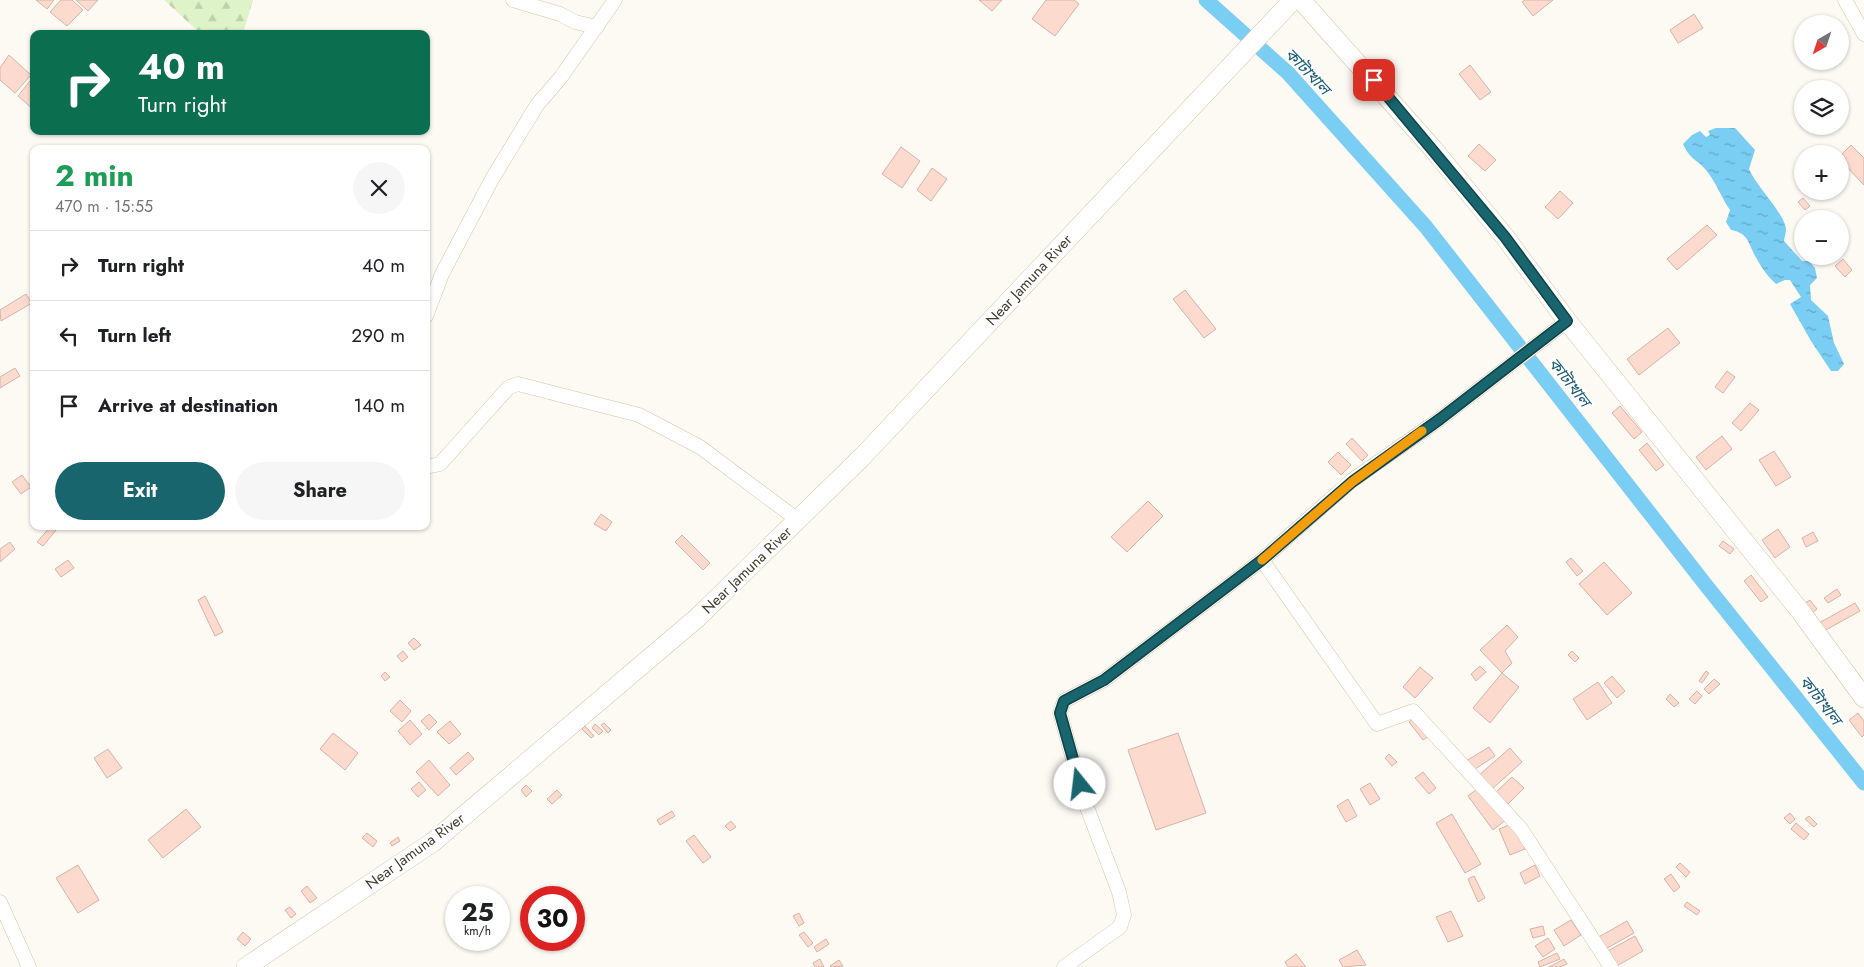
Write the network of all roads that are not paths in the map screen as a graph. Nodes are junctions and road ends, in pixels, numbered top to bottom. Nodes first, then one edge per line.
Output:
1 (513, 0) edge
2 (615, 0) edge
3 (1301, 0) edge
4 (1845, 0) edge
5 (1289, 5) edge
6 (597, 27) junction
7 (1864, 34) edge
8 (430, 306) edge
9 (1560, 326) junction
10 (430, 466) edge
11 (798, 520) junction
12 (1262, 560) junction
13 (1864, 698) edge
14 (0, 902) edge
15 (29, 967) edge
16 (246, 967) edge
17 (1064, 967) edge
18 (1611, 967) edge

1 - 6 street
2 - 6 street
3 - 9 street
4 - 7 street
5 - 11 street, Near Jamuna River
6 - 8 street
9 - 12 street
9 - 13 street
10 - 11 street
11 - 16 street, Near Jamuna River
12 - 17 street
12 - 18 street
14 - 15 street

